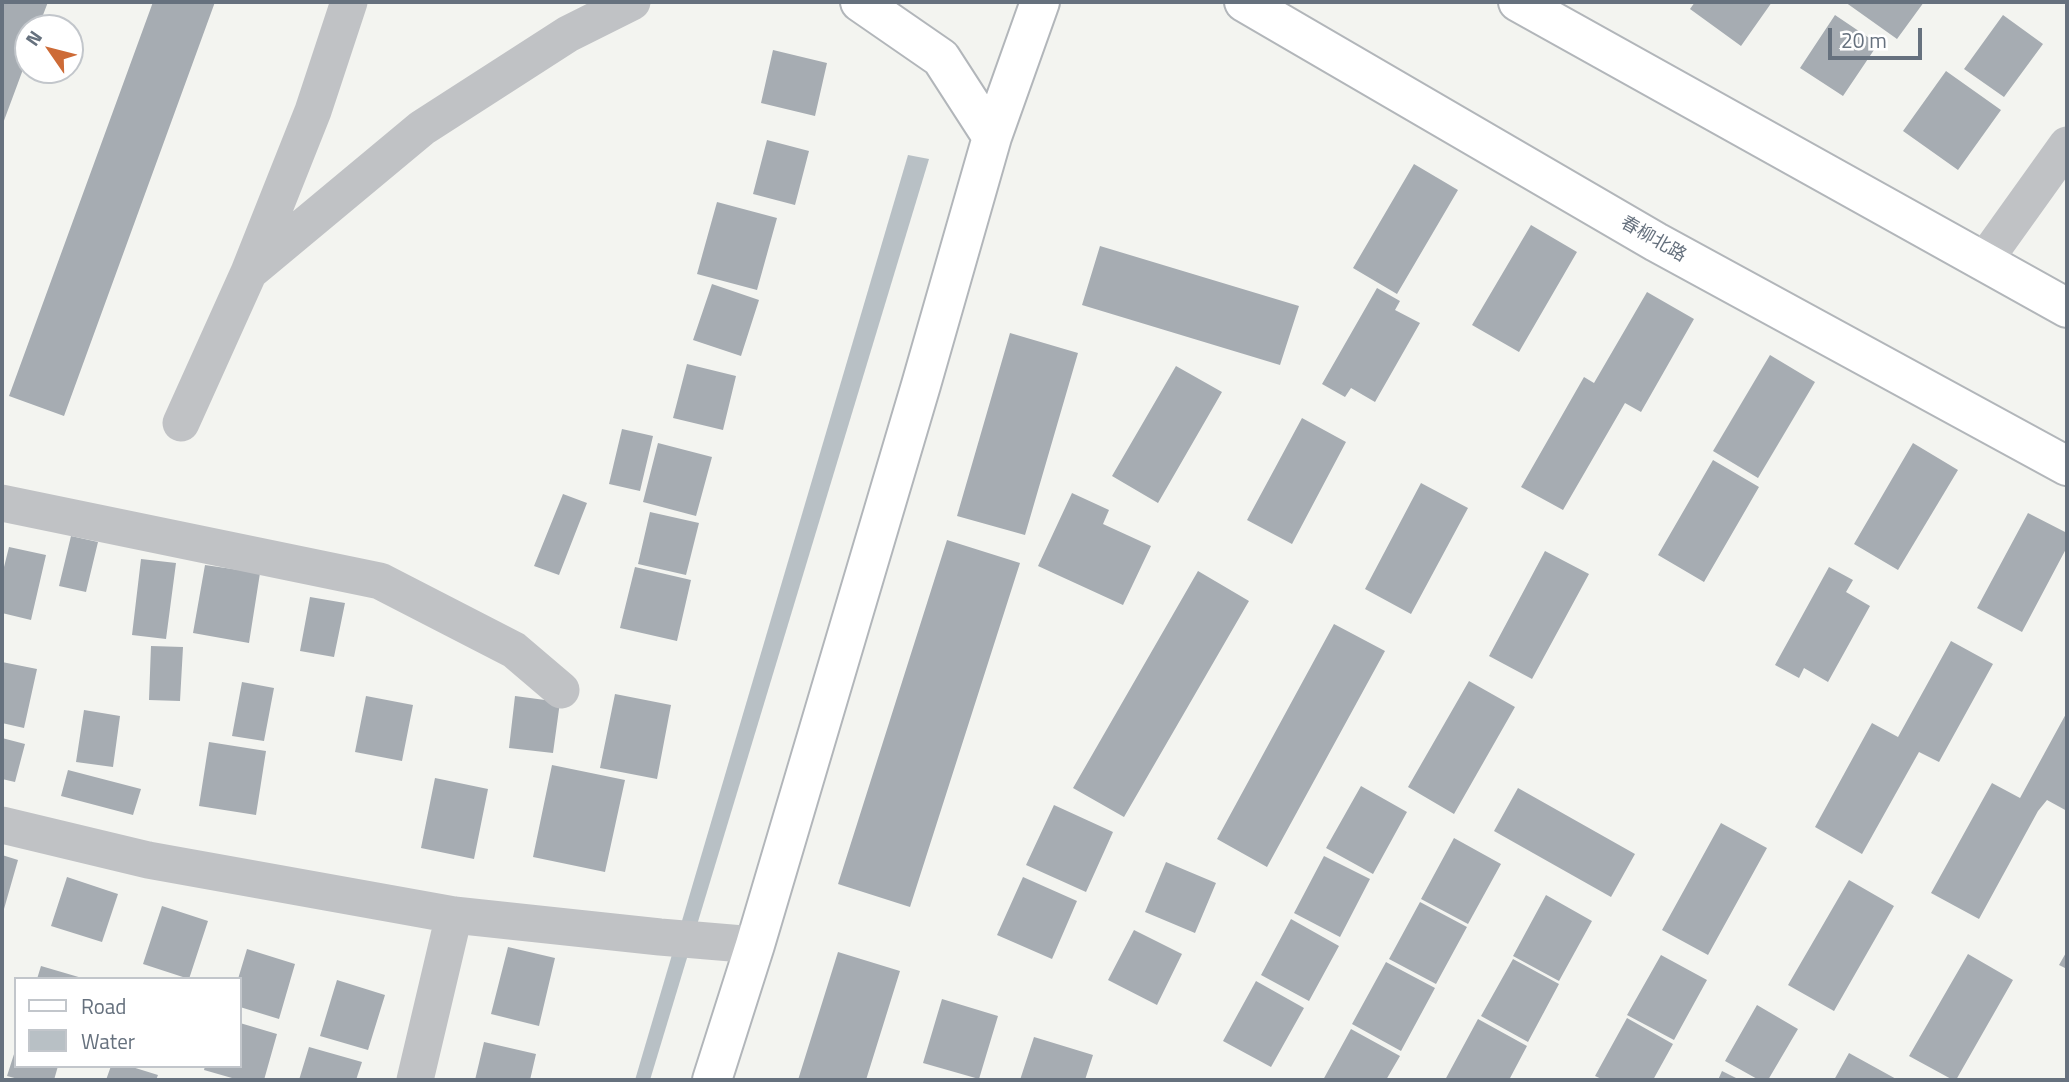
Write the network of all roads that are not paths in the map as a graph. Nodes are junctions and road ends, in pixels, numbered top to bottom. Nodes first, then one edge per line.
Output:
1 (349, 2) edge
2 (632, 2) edge
3 (860, 2) edge
4 (1040, 2) edge
5 (1244, 2) edge
6 (1518, 2) edge
7 (992, 137) junction
8 (2067, 145) edge
9 (1984, 261) junction
10 (249, 272) junction
11 (2067, 308) edge
12 (181, 424) dead end
13 (2067, 466) edge
14 (2, 503) edge
15 (561, 690) dead end
16 (2, 825) edge
17 (454, 915) junction
18 (745, 944) junction
19 (415, 1080) edge
20 (712, 1080) edge

1 - 10 street
2 - 10 street
3 - 7 street
4 - 7 street
5 - 13 street, 春柳北路
6 - 9 street
7 - 18 street
8 - 9 street
9 - 11 street
10 - 12 street
14 - 15 street
16 - 17 street
17 - 18 street
17 - 19 street
18 - 20 street

